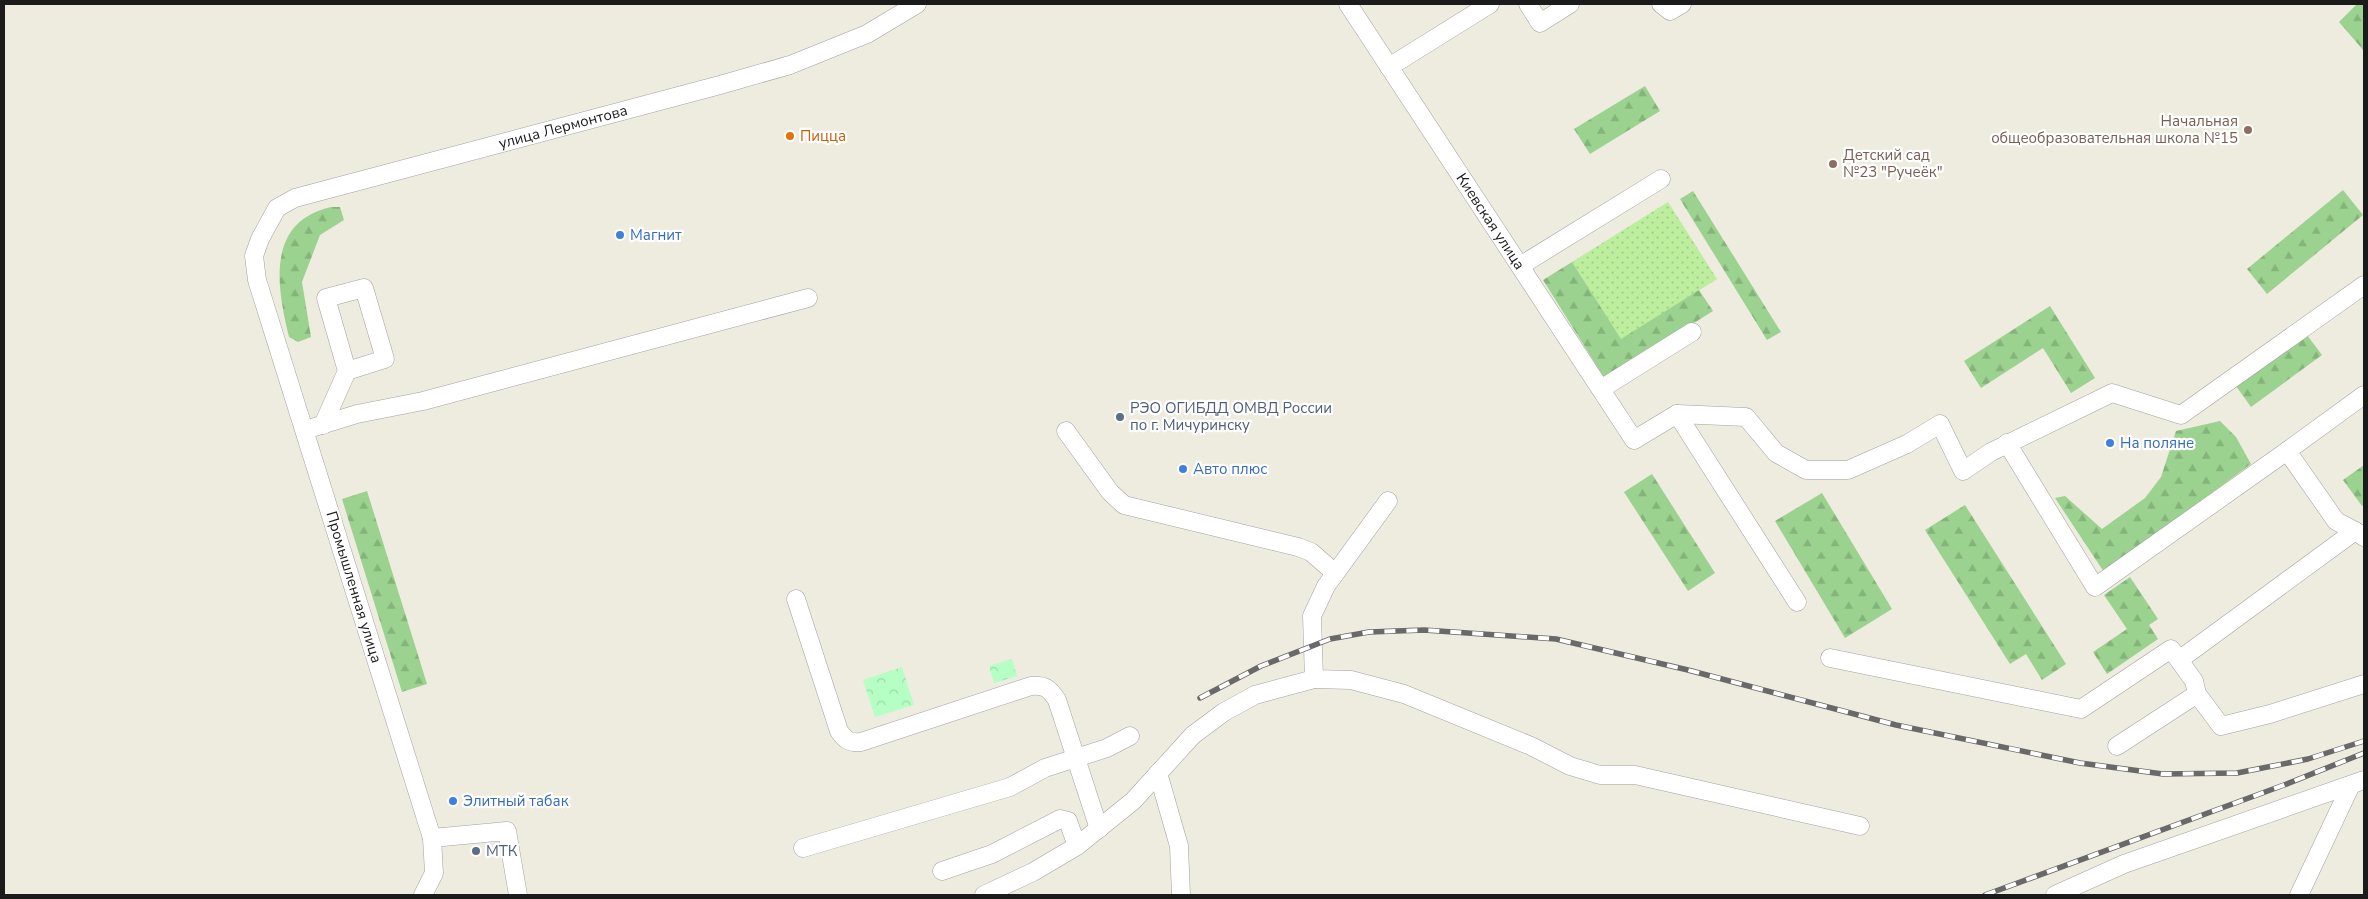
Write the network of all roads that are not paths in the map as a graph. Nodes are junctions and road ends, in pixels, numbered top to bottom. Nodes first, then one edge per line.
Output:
1 (917, 4) edge
2 (1348, 4) edge
3 (1490, 4) edge
4 (1528, 4) edge
5 (1570, 4) edge
6 (1661, 4) edge
7 (1682, 4) edge
8 (1389, 67) junction
9 (1661, 179) dead end
10 (1520, 266) junction
11 (257, 280) joint
12 (2364, 285) edge
13 (808, 298) dead end
14 (1692, 332) dead end
15 (347, 371) junction
16 (1601, 390) junction
17 (2364, 395) edge
18 (1677, 414) junction
19 (323, 425) junction
20 (306, 430) junction
21 (1066, 431) dead end
22 (2007, 443) junction
23 (2287, 451) junction
24 (1388, 501) dead end
25 (2360, 534) edge
26 (1335, 573) junction
27 (796, 598) dead end
28 (1796, 602) dead end
29 (1830, 658) dead end
30 (2179, 660) junction
31 (1314, 679) junction
32 (2364, 684) edge
33 (2197, 694) junction
34 (1130, 736) dead end
35 (2118, 746) dead end
36 (1076, 758) junction
37 (1158, 773) junction
38 (2357, 782) edge
39 (1860, 826) dead end
40 (1099, 829) junction
41 (432, 838) junction
42 (1078, 846) junction
43 (803, 848) dead end
44 (942, 870) dead end
45 (425, 894) edge
46 (518, 895) edge
47 (984, 895) edge
48 (1182, 895) edge
49 (2055, 895) edge
50 (2299, 895) edge

1 - 11 street, улица Лермонтова
2 - 8 street, Киевская улица
3 - 8 street
4 - 5 street
6 - 7 street
8 - 10 street, Киевская улица
9 - 10 street
10 - 16 street, Киевская улица
11 - 20 street, Промышленная улица
12 - 22 street
13 - 19 street
14 - 16 street
15 - 15 street
15 - 19 street
16 - 18 street, Киевская улица
17 - 23 street
18 - 22 street
18 - 28 street
19 - 20 street
20 - 41 street, Промышленная улица
21 - 26 street
22 - 23 street
23 - 25 street
24 - 26 street
25 - 30 street
26 - 31 street
27 - 36 street
29 - 30 street
30 - 33 street
31 - 37 street
31 - 39 street
32 - 33 street
33 - 35 street
34 - 36 street
36 - 40 street
36 - 43 street
37 - 40 street
37 - 48 street
38 - 49 street
38 - 50 street
40 - 42 street
41 - 45 street, Промышленная улица
41 - 46 street
42 - 44 street
42 - 47 street

